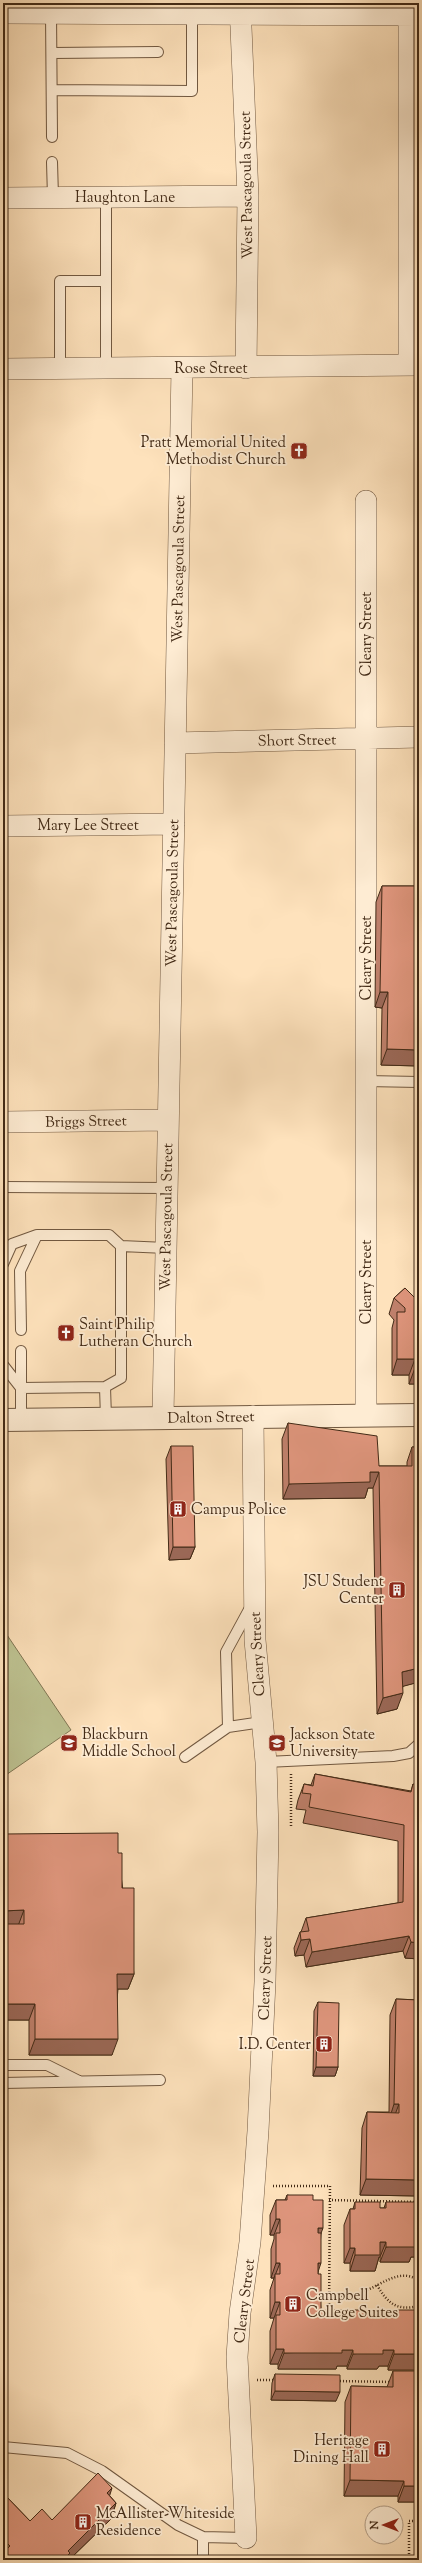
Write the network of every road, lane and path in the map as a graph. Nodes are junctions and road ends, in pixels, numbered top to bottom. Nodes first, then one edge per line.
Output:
1 (62, 9) edge
2 (240, 9) edge
3 (412, 11) edge
4 (3, 13) edge
5 (192, 14) junction
6 (158, 52) dead end
7 (52, 53) junction
8 (52, 90) junction
9 (52, 137) dead end
10 (52, 162) dead end
11 (248, 196) junction
12 (53, 197) junction
13 (106, 197) junction
14 (3, 198) edge
15 (106, 281) junction
16 (414, 365) edge
17 (106, 368) junction
18 (182, 368) junction
19 (246, 368) junction
20 (3, 369) edge
21 (60, 369) junction
22 (366, 501) dead end
23 (419, 737) edge
24 (366, 739) junction
25 (175, 743) junction
26 (174, 824) junction
27 (3, 826) edge
28 (366, 1081) junction
29 (419, 1082) edge
30 (168, 1120) junction
31 (3, 1122) edge
32 (3, 1186) edge
33 (167, 1188) junction
34 (37, 1235) junction
35 (121, 1246) junction
36 (166, 1248) junction
37 (3, 1264) edge
38 (21, 1330) dead end
39 (21, 1352) dead end
40 (3, 1365) edge
41 (105, 1387) junction
42 (21, 1388) junction
43 (419, 1414) edge
44 (366, 1415) junction
45 (252, 1416) junction
46 (163, 1417) junction
47 (106, 1418) junction
48 (12, 1420) edge
49 (255, 1599) junction
50 (262, 1722) junction
51 (228, 1727) junction
52 (419, 1744) edge
53 (185, 1757) dead end
54 (291, 1760) junction
55 (266, 1762) junction
56 (291, 1826) dead end
57 (3, 2065) edge
58 (160, 2080) dead end
59 (80, 2081) junction
60 (3, 2082) edge
61 (254, 2186) junction
62 (329, 2200) junction
63 (419, 2202) edge
64 (419, 2281) edge
65 (377, 2285) junction
66 (329, 2297) junction
67 (419, 2306) edge
68 (329, 2316) edge
69 (238, 2380) junction
70 (278, 2380) edge
71 (333, 2381) edge
72 (395, 2382) edge
73 (3, 2447) edge
74 (419, 2521) edge
75 (203, 2537) junction
76 (246, 2538) joint
77 (203, 2560) edge
78 (409, 2560) edge

1 - 4 street
1 - 5 street
1 - 7 lane
2 - 3 street
2 - 5 street
2 - 11 street, West Pascagoula Street
3 - 16 street
5 - 8 lane
6 - 7 lane
7 - 8 lane
8 - 9 lane
10 - 12 lane
11 - 13 street, Haughton Lane
11 - 19 street, West Pascagoula Street
12 - 13 street, Haughton Lane
12 - 14 street, Haughton Lane
13 - 15 lane
15 - 17 lane
15 - 21 lane
16 - 19 street, Rose Street
17 - 18 street, Rose Street
17 - 21 street, Rose Street
18 - 19 street, Rose Street
18 - 25 street, West Pascagoula Street
20 - 21 street, Rose Street
22 - 24 street, Cleary Street
23 - 24 street, Short Street
24 - 25 street, Short Street
24 - 28 street, Cleary Street
25 - 26 street, West Pascagoula Street
26 - 27 street, Mary Lee Street
26 - 30 street, West Pascagoula Street
28 - 29 lane
28 - 44 street, Cleary Street
30 - 31 street, Briggs Street
30 - 33 street, West Pascagoula Street
32 - 33 lane
33 - 36 street, West Pascagoula Street
34 - 35 lane
34 - 37 lane
34 - 38 lane
35 - 36 lane
35 - 41 lane
36 - 46 street, West Pascagoula Street
39 - 42 lane
40 - 42 lane
41 - 42 lane
41 - 47 lane
42 - 48 lane
43 - 44 street, Dalton Street
44 - 45 street, Dalton Street
45 - 46 street, Dalton Street
45 - 49 street, Cleary Street
46 - 47 street, Dalton Street
47 - 48 street, Dalton Street
49 - 50 street, Cleary Street
49 - 51 lane
50 - 51 lane
50 - 55 street, Cleary Street
51 - 53 lane
52 - 54 lane
54 - 55 lane
54 - 56 path
55 - 61 street, Cleary Street
57 - 59 lane
58 - 59 lane
59 - 60 lane
61 - 62 path
61 - 69 street, Cleary Street
62 - 63 path
62 - 66 path
64 - 65 path
65 - 66 path
65 - 67 path
66 - 68 path
69 - 70 path
69 - 76 street, Cleary Street
71 - 72 path
73 - 75 lane
74 - 78 path
75 - 76 lane
75 - 77 lane

